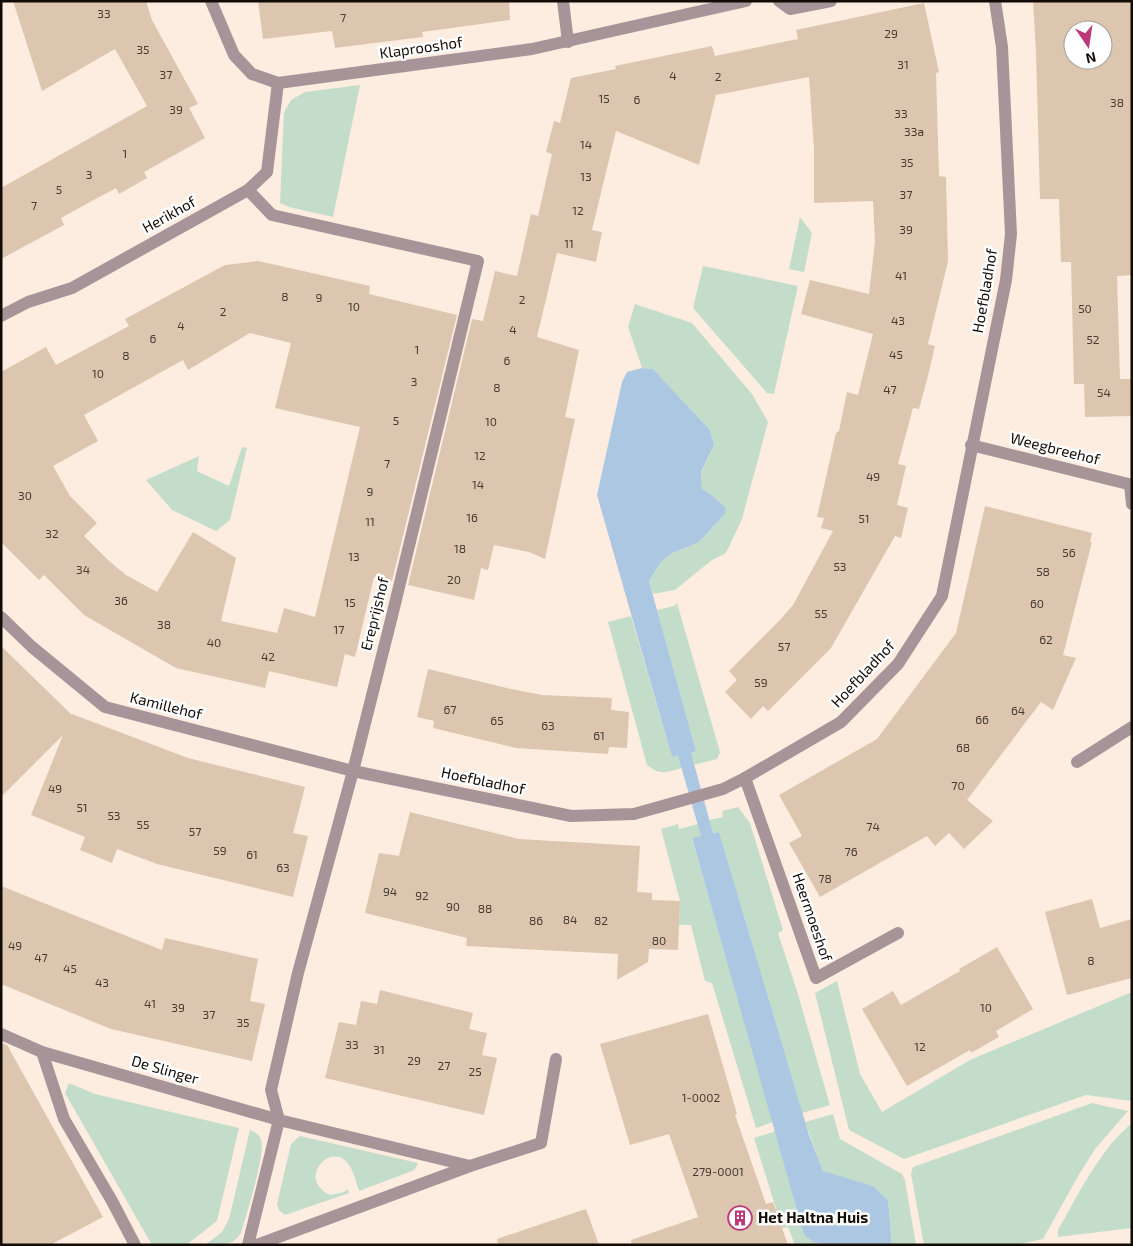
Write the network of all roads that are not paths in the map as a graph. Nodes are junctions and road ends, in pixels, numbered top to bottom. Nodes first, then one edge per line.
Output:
1 (211, 1) edge
2 (563, 1) edge
3 (746, 1) edge
4 (779, 1) edge
5 (831, 1) edge
6 (996, 1) edge
7 (568, 42) junction
8 (278, 83) junction
9 (248, 190) junction
10 (1, 316) edge
11 (971, 445) junction
12 (1131, 485) edge
13 (1132, 504) edge
14 (1, 617) edge
15 (1132, 728) edge
16 (1077, 762) dead end
17 (353, 771) junction
18 (745, 778) junction
19 (898, 933) dead end
20 (1, 1034) edge
21 (42, 1052) junction
22 (556, 1060) dead end
23 (279, 1120) junction
24 (470, 1166) junction
25 (135, 1245) edge
26 (248, 1245) edge
27 (257, 1245) edge

1 - 8 street
2 - 7 street
3 - 7 street, Klaprooshof
4 - 5 street
6 - 11 street, Hoefbladhof
7 - 8 street, Klaprooshof
8 - 9 street, Herikhof
9 - 10 street, Herikhof
9 - 17 street, Ereprijshof
11 - 12 street, Weegbreehof
11 - 18 street, Hoefbladhof
12 - 13 street
14 - 17 street, Kamillehof
15 - 16 street
17 - 18 street, Hoefbladhof
17 - 23 street, Ereprijshof
18 - 19 street, Heermoeshof
20 - 21 street, De Slinger
21 - 23 street, De Slinger
21 - 25 street
22 - 24 street
23 - 24 street, De Slinger
23 - 26 street
24 - 27 street

